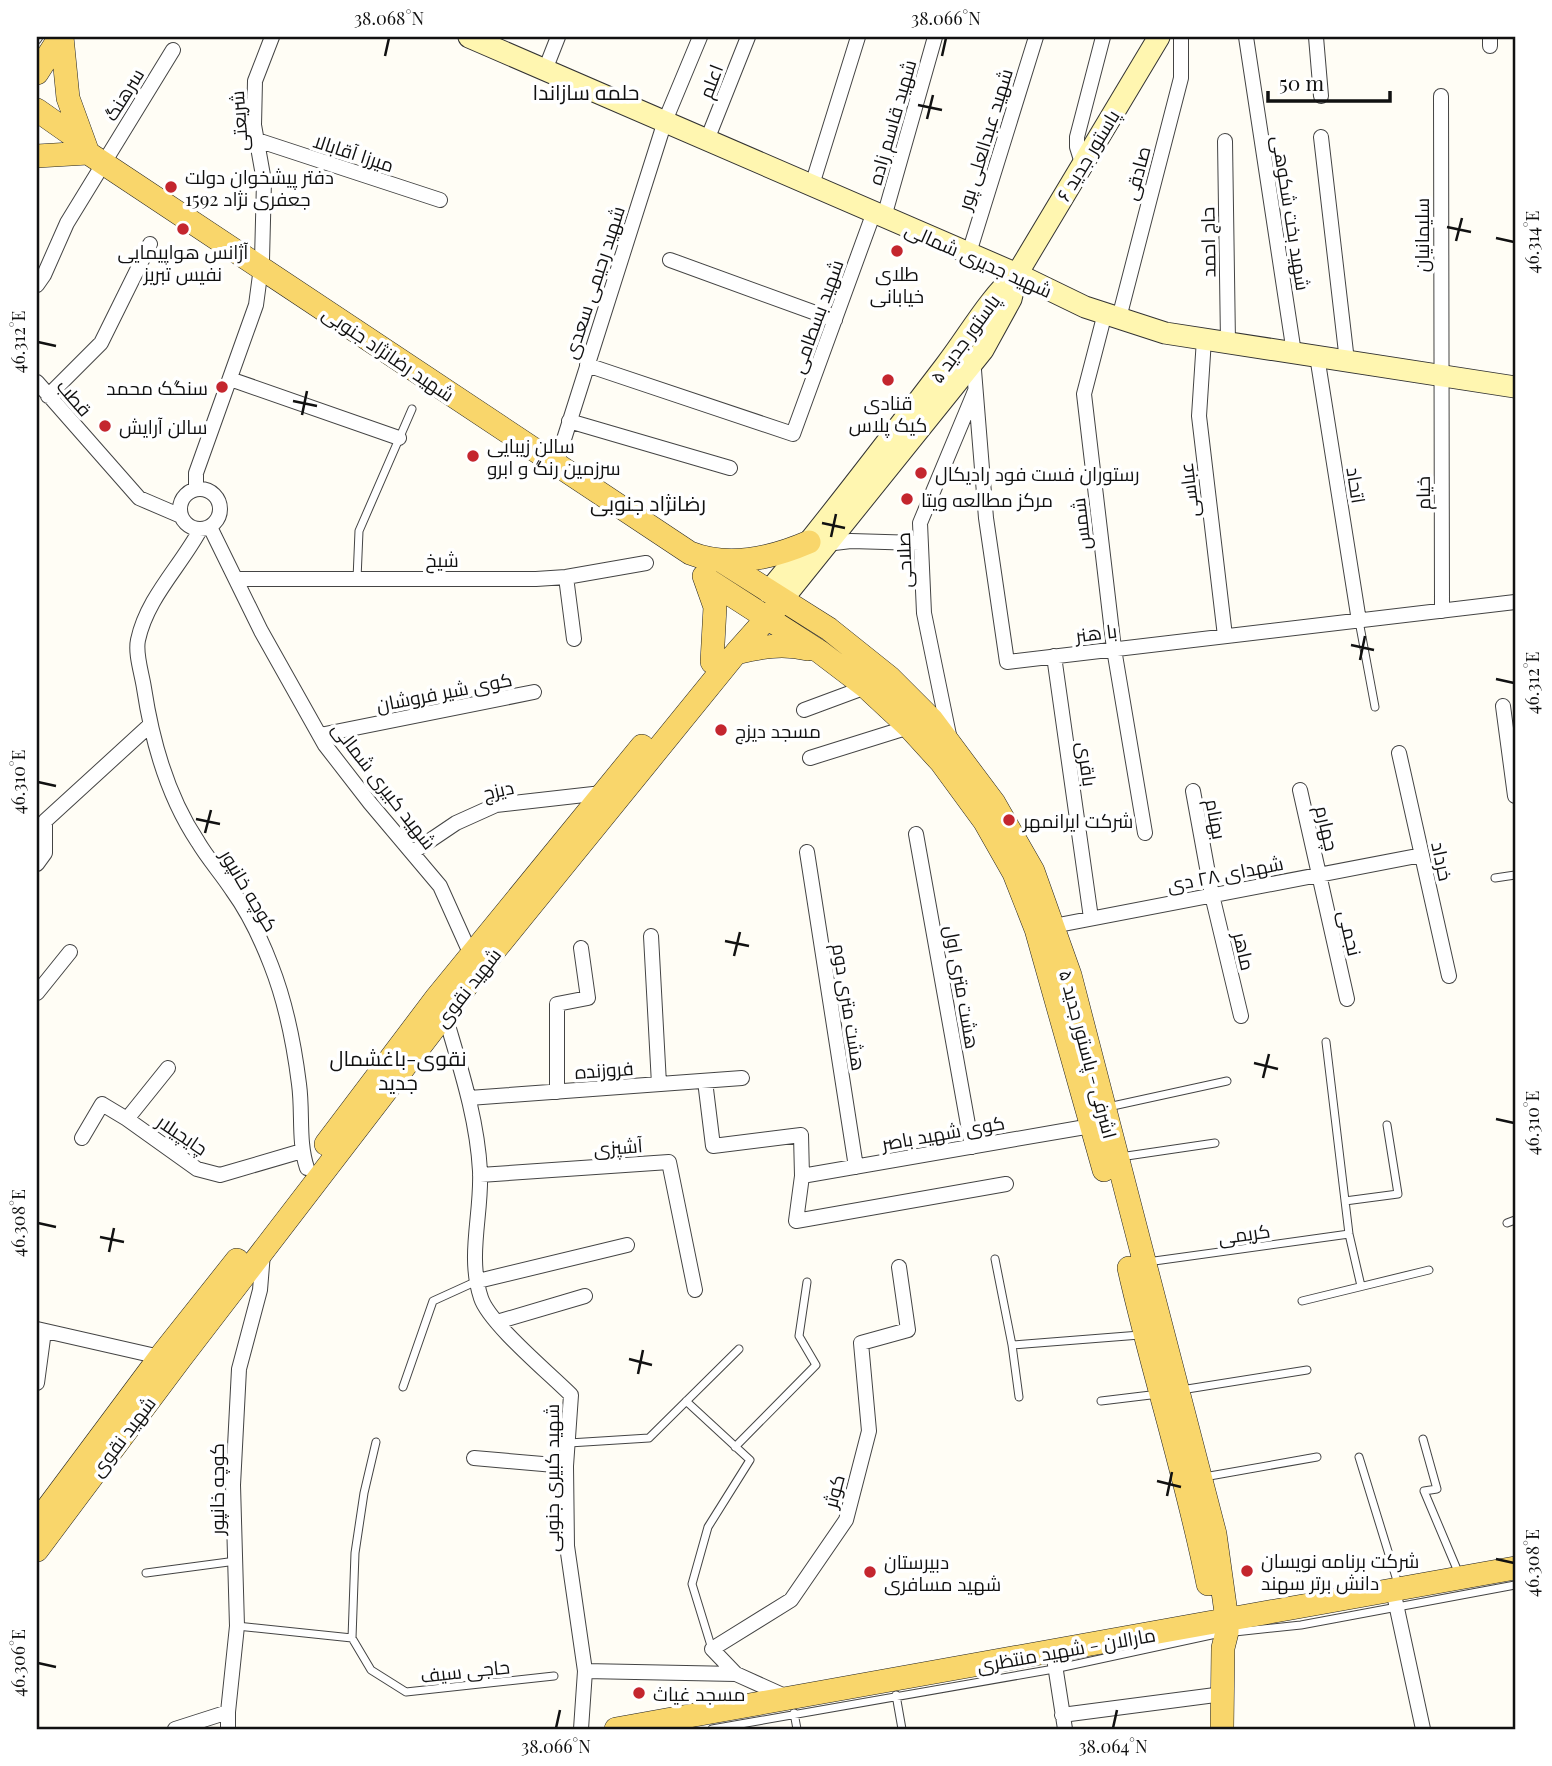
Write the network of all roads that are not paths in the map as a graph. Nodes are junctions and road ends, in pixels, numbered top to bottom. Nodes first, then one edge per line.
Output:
1 (61, 37) edge
2 (272, 37) edge
3 (469, 37) edge
4 (558, 37) edge
5 (700, 37) edge
6 (748, 37) edge
7 (858, 37) edge
8 (935, 37) edge
9 (1036, 37) edge
10 (1103, 37) edge
11 (1158, 37) edge
12 (1181, 37) edge
13 (1246, 37) edge
14 (1316, 37) edge
15 (173, 50) dead end
16 (545, 69) junction
17 (37, 73) edge
18 (1321, 96) dead end
19 (1441, 96) dead end
20 (37, 110) edge
21 (665, 121) junction
22 (37, 127) edge
23 (1321, 137) dead end
24 (257, 140) junction
25 (707, 140) junction
26 (1225, 141) dead end
27 (88, 152) junction
28 (37, 156) edge
29 (1082, 163) junction
30 (812, 186) junction
31 (440, 200) dead end
32 (879, 215) junction
33 (150, 244) dead end
34 (969, 253) junction
35 (670, 260) dead end
36 (1017, 274) junction
37 (37, 285) edge
38 (1112, 316) junction
39 (835, 320) junction
40 (967, 337) junction
41 (1205, 339) junction
42 (1228, 342) junction
43 (1294, 353) junction
44 (1317, 356) junction
45 (974, 360) junction
46 (1347, 361) junction
47 (587, 365) junction
48 (1440, 375) junction
49 (230, 379) junction
50 (976, 387) junction
51 (1515, 387) edge
52 (41, 390) edge
53 (412, 409) dead end
54 (569, 421) junction
55 (398, 438) junction
56 (559, 454) dead end
57 (730, 468) dead end
58 (196, 489) junction
59 (181, 516) junction
60 (205, 529) junction
61 (818, 543) junction
62 (919, 543) junction
63 (646, 563) dead end
64 (712, 569) junction
65 (566, 577) junction
66 (236, 579) junction
67 (357, 579) junction
68 (775, 596) junction
69 (1515, 602) edge
70 (1442, 611) junction
71 (760, 615) junction
72 (1359, 621) junction
73 (1225, 636) junction
74 (575, 639) dead end
75 (1114, 649) junction
76 (820, 652) junction
77 (736, 653) junction
78 (1054, 656) junction
79 (712, 662) junction
80 (866, 687) junction
81 (534, 692) dead end
82 (1503, 706) dead end
83 (1375, 707) dead end
84 (804, 710) dead end
85 (150, 725) junction
86 (909, 727) junction
87 (320, 736) junction
88 (950, 741) junction
89 (1399, 754) dead end
90 (810, 758) dead end
91 (1300, 790) dead end
92 (1193, 791) dead end
93 (602, 793) junction
94 (1515, 796) edge
95 (1145, 833) dead end
96 (916, 834) dead end
97 (413, 852) junction
98 (807, 852) dead end
99 (1422, 855) junction
100 (37, 864) edge
101 (1319, 875) junction
102 (1515, 875) edge
103 (1494, 878) dead end
104 (1212, 895) junction
105 (1091, 918) junction
106 (1044, 928) junction
107 (651, 936) dead end
108 (581, 948) dead end
109 (70, 952) dead end
110 (471, 955) junction
111 (1449, 976) dead end
112 (37, 993) edge
113 (1347, 999) dead end
114 (445, 1015) junction
115 (1241, 1016) dead end
116 (1326, 1042) dead end
117 (168, 1068) dead end
118 (742, 1078) dead end
119 (705, 1081) junction
120 (1227, 1081) dead end
121 (659, 1084) junction
122 (557, 1092) junction
123 (469, 1098) junction
124 (127, 1119) junction
125 (1101, 1119) junction
126 (1387, 1125) dead end
127 (82, 1138) dead end
128 (1215, 1143) dead end
129 (972, 1147) junction
130 (1116, 1157) junction
131 (305, 1160) junction
132 (856, 1167) junction
133 (480, 1175) junction
134 (802, 1176) junction
135 (1006, 1184) dead end
136 (1345, 1201) junction
137 (1515, 1220) edge
138 (1507, 1223) dead end
139 (1349, 1234) junction
140 (627, 1245) dead end
141 (262, 1252) junction
142 (995, 1259) dead end
143 (1143, 1263) junction
144 (899, 1267) dead end
145 (1429, 1270) dead end
146 (478, 1281) junction
147 (807, 1282) dead end
148 (1361, 1286) junction
149 (695, 1290) dead end
150 (585, 1296) dead end
151 (1302, 1301) dead end
152 (497, 1322) junction
153 (41, 1330) edge
154 (1153, 1334) junction
155 (1012, 1345) junction
156 (739, 1349) dead end
157 (160, 1357) junction
158 (1307, 1370) dead end
159 (37, 1383) edge
160 (403, 1387) dead end
161 (1169, 1392) junction
162 (1020, 1397) dead end
163 (686, 1401) junction
164 (1101, 1401) dead end
165 (1423, 1439) dead end
166 (376, 1442) dead end
167 (569, 1443) junction
168 (735, 1447) junction
169 (1317, 1457) dead end
170 (1359, 1457) dead end
171 (474, 1458) dead end
172 (566, 1466) junction
173 (1200, 1478) junction
174 (37, 1522) edge
175 (37, 1550) edge
176 (236, 1561) junction
177 (1515, 1568) edge
178 (146, 1573) dead end
179 (1460, 1578) junction
180 (1515, 1585) edge
181 (1397, 1595) junction
182 (237, 1626) junction
183 (1222, 1631) junction
184 (352, 1637) junction
185 (712, 1650) junction
186 (1054, 1660) junction
187 (585, 1671) junction
188 (736, 1674) junction
189 (554, 1676) dead end
190 (895, 1688) junction
191 (1223, 1694) junction
192 (793, 1707) junction
193 (228, 1712) junction
194 (1063, 1722) edge
195 (175, 1729) edge
196 (228, 1729) edge
197 (581, 1729) edge
198 (617, 1729) edge
199 (712, 1729) edge
200 (797, 1729) edge
201 (902, 1729) edge
202 (1222, 1729) edge
203 (1423, 1729) edge

1 - 17 main road
1 - 27 main road
2 - 24 street, شریعتی
3 - 16 main road, شهید جدیری شمالی
4 - 16 street
5 - 21 street, شهید رحیمی سعدی
6 - 25 street, اعلم
7 - 30 street
8 - 32 street, شهید قاسم زاده
9 - 34 street, شهید عبدالعلی پور
10 - 29 street
11 - 29 main road, پاستور جدید ۶
12 - 38 street, صادقی
13 - 43 street, شهید بخت شکوهی
14 - 18 street
15 - 27 street, سرهنگ
16 - 21 main road, شهید جدیری شمالی
19 - 48 street, سلیمانیان
20 - 27 main road, شهید رضانژاد جنوبی
21 - 25 main road, شهید جدیری شمالی
21 - 47 street, شهید رحیمی سعدی
22 - 27 main road, شهید رضانژاد جنوبی
23 - 46 street
24 - 31 street, میرزا آقابالا
24 - 49 street, شریعتی
25 - 30 main road, شهید جدیری شمالی
26 - 42 street, حاج احمد
27 - 28 main road
27 - 37 street, سرهنگ
27 - 64 main road, شهید رضانژاد جنوبی
29 - 36 main road, پاستور جدید ۶
30 - 32 main road, شهید جدیری شمالی
32 - 34 main road, شهید جدیری شمالی
32 - 39 street, شهید بسطامی
33 - 52 street
34 - 36 main road, شهید جدیری شمالی
35 - 39 street
36 - 38 main road, شهید جدیری شمالی
36 - 40 main road, پاستور جدید ۵
36 - 45 main road, پاستور جدید ۵
38 - 41 main road, شهید جدیری شمالی
38 - 75 street, شمس
39 - 47 street, شهید بسطامی
40 - 45 street, با هنر
40 - 61 main road, پاستور جدید ۵
41 - 42 main road, شهید جدیری شمالی
41 - 73 street, عباسی
42 - 43 main road, شهید جدیری شمالی
43 - 44 main road, شهید جدیری شمالی
44 - 46 main road, شهید جدیری شمالی
44 - 72 street, اتحاد
45 - 50 street, با هنر
45 - 61 main road, پاستور جدید ۵
46 - 48 main road, شهید جدیری شمالی
47 - 54 street, شهید رحیمی سعدی
48 - 51 main road, شهید جدیری شمالی
48 - 70 street, خیام
49 - 55 street
49 - 58 street, شریعتی
50 - 62 street, صلاحی
50 - 78 street, با هنر
52 - 59 street, قطب
53 - 55 lane
54 - 56 street, شهید رحیمی سعدی
54 - 57 street
55 - 67 lane
58 - 59 street
58 - 60 street
59 - 60 street
60 - 66 street, شهید کبیری شمالی
60 - 85 street, کوچه خانپور
61 - 62 street
61 - 64 main road
61 - 68 main road, پاستور جدید ۵
62 - 88 street, صلاحی
63 - 65 street, شیخ
64 - 68 main road
64 - 71 main road
64 - 79 main road
65 - 67 street, شیخ
65 - 74 street
66 - 67 street, شیخ
66 - 87 street, شهید کبیری شمالی
68 - 71 main road, شهید نقوی
68 - 88 main road, اشرفی - پاستور جدید ۵
69 - 70 street, با هنر
70 - 72 street, با هنر
71 - 76 main road, اشرفی - پاستور جدید ۵
71 - 77 main road, شهید نقوی
71 - 79 main road, شهید نقوی
72 - 73 street, با هنر
72 - 83 lane
73 - 75 street, با هنر
75 - 78 street, با هنر
75 - 95 street, شمس
76 - 77 main road
76 - 80 main road, اشرفی - پاستور جدید ۵
77 - 114 main road, شهید نقوی
78 - 105 street, باقری
79 - 93 main road, شهید نقوی
80 - 84 street
80 - 86 main road, اشرفی - پاستور جدید ۵
81 - 87 street, کوی شیر فروشان
82 - 94 street
85 - 100 street
85 - 131 street, کوچه خانپور
86 - 90 street
86 - 106 main road, اشرفی - پاستور جدید ۵
87 - 97 street, شهید کبیری شمالی
88 - 106 main road, اشرفی - پاستور جدید ۵
89 - 99 street, خرداد
91 - 101 street, چهارم
92 - 104 street, بهنام
93 - 97 street, دیزج
93 - 110 main road, شهید نقوی
96 - 129 street, هشت متری اول
97 - 110 street, شهید کبیری شمالی
98 - 132 street, هشت متری دوم
99 - 101 street, شهدای ۲۸ دی
99 - 111 street, خرداد
101 - 104 street, شهدای ۲۸ دی
101 - 113 street, نجمی
102 - 103 lane
104 - 105 street, شهدای ۲۸ دی
104 - 115 street, ماهر
105 - 106 street, شهدای ۲۸ دی
106 - 125 main road, اشرفی - پاستور جدید ۵
107 - 121 street
108 - 122 street
109 - 112 street
110 - 131 main road, شهید نقوی
114 - 123 street, شهید کبیری جنوبی
114 - 141 main road, شهید نقوی
116 - 136 lane
117 - 124 street, چایچیلار
118 - 119 street, فروزنده
119 - 121 street, فروزنده
119 - 134 street
120 - 125 lane
121 - 122 street, فروزنده
122 - 123 street, فروزنده
123 - 133 street, شهید کبیری جنوبی
124 - 127 street, چایچیلار
124 - 131 street, چایچیلار
125 - 129 street, کوی شهید باصر
125 - 130 main road, اشرفی - پاستور جدید ۵
125 - 154 main road, اشرفی - پاستور جدید ۵
126 - 136 lane
128 - 130 lane
129 - 132 street, کوی شهید باصر
130 - 143 main road, اشرفی - پاستور جدید ۵
131 - 157 main road, شهید نقوی
132 - 134 street, کوی شهید باصر
133 - 146 street, شهید کبیری جنوبی
133 - 149 street, آشپزی
134 - 135 street
136 - 139 lane
137 - 138 lane
139 - 143 lane, کریمی
139 - 148 lane
140 - 146 street
141 - 175 main road, شهید نقوی
141 - 176 street, کوچه خانپور
142 - 155 lane
143 - 154 main road, اشرفی - پاستور جدید ۵
144 - 185 street, کوثر
145 - 148 lane
146 - 152 street, شهید کبیری جنوبی
146 - 160 lane
147 - 168 lane
148 - 151 lane
150 - 152 street
152 - 167 street, شهید کبیری جنوبی
153 - 157 street
153 - 159 street
154 - 155 lane
154 - 161 main road, اشرفی - پاستور جدید ۵
155 - 162 lane
156 - 163 lane
157 - 174 main road, شهید نقوی
158 - 161 lane
161 - 164 lane
161 - 173 main road, اشرفی - پاستور جدید ۵
161 - 183 main road, اشرفی - پاستور جدید ۵
163 - 167 lane
163 - 168 lane
165 - 179 lane
166 - 184 lane
167 - 172 street, شهید کبیری جنوبی
168 - 185 lane
169 - 173 lane
170 - 181 lane
171 - 172 street
172 - 187 street, شهید کبیری جنوبی
173 - 183 main road, اشرفی - پاستور جدید ۵
176 - 178 lane
176 - 182 street, کوچه خانپور
177 - 179 main road, مارالان - شهید منتظری
179 - 181 main road, مارالان - شهید منتظری
180 - 181 lane, مارالان - شهید منتظری
181 - 183 main road, مارالان - شهید منتظری
181 - 203 street
182 - 184 lane
182 - 193 street, کوچه خانپور
183 - 186 main road, مارالان - شهید منتظری
183 - 191 main road
184 - 189 lane, حاجی سیف
185 - 188 street
186 - 190 main road, مارالان - شهید منتظری
186 - 194 street
187 - 188 street
187 - 197 street, شهید کبیری جنوبی
188 - 192 street
190 - 192 main road, مارالان - شهید منتظری
190 - 201 lane
191 - 194 street
191 - 202 main road
192 - 198 main road, مارالان - شهید منتظری
192 - 199 lane, مارالان - شهید منتظری
192 - 200 lane
193 - 195 street
193 - 196 street, کوچه خانپور

